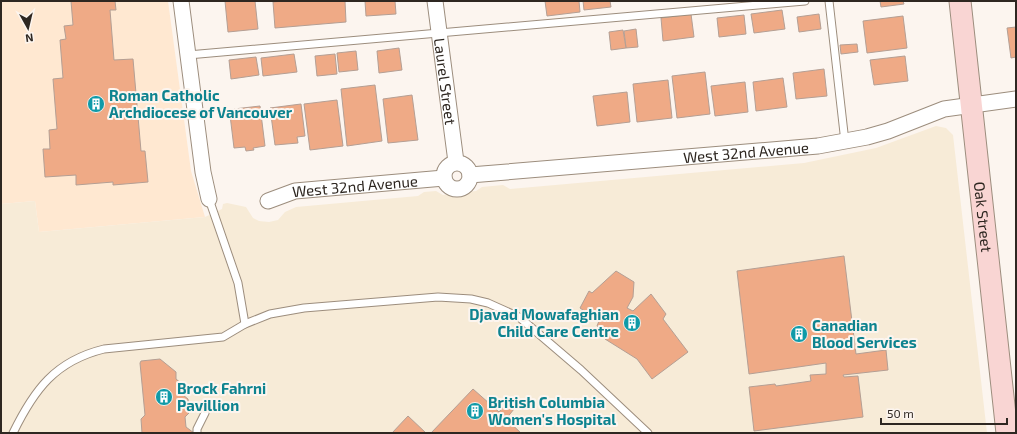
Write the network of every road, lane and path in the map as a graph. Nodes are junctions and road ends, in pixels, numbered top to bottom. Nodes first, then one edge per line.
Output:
1 (181, 1) edge
2 (435, 1) edge
3 (804, 1) edge
4 (829, 1) edge
5 (960, 1) edge
6 (438, 33) junction
7 (188, 54) junction
8 (1016, 99) edge
9 (972, 105) junction
10 (845, 142) junction
11 (456, 162) junction
12 (470, 175) junction
13 (444, 178) junction
14 (209, 199) joint
15 (268, 201) dead end
16 (245, 324) junction
17 (205, 412) dead end
18 (1010, 426) edge
19 (13, 433) edge
20 (197, 433) edge
21 (648, 433) edge

1 - 7 street
2 - 6 street, Laurel Street
3 - 6 lane
4 - 10 lane
5 - 9 main road, Oak Street
6 - 7 lane
6 - 11 street, Laurel Street
7 - 14 street
8 - 9 street, West 32nd Avenue
9 - 10 street, West 32nd Avenue
9 - 18 main road, Oak Street
10 - 12 street, West 32nd Avenue
11 - 12 street
11 - 13 street
12 - 13 street
13 - 15 street, West 32nd Avenue
14 - 16 lane
16 - 19 lane
16 - 21 lane
17 - 20 lane

